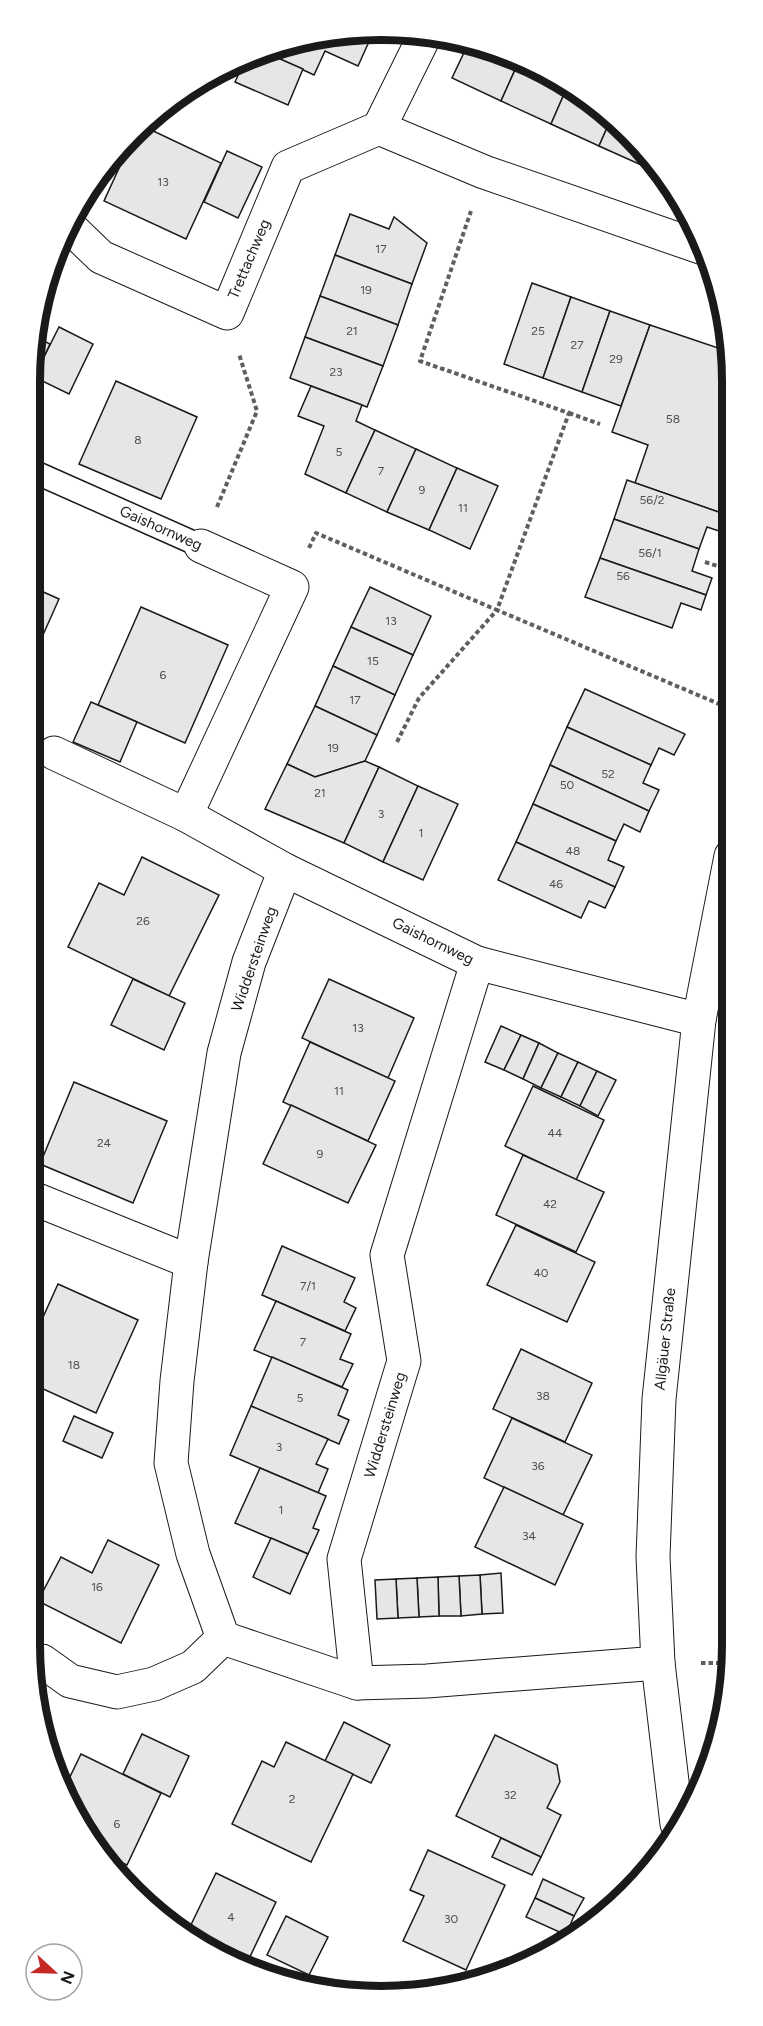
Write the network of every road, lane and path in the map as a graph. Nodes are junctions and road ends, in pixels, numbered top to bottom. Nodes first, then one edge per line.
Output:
1 (421, 43) edge
2 (379, 128) junction
3 (483, 172) junction
4 (75, 232) edge
5 (694, 244) edge
6 (227, 313) junction
7 (569, 413) junction
8 (600, 424) dead end
9 (41, 475) edge
10 (201, 546) junction
11 (705, 562) dead end
12 (722, 567) edge
13 (292, 587) junction
14 (497, 610) junction
15 (722, 705) edge
16 (397, 742) dead end
17 (54, 753) dead end
18 (186, 815) junction
19 (285, 870) junction
20 (722, 902) edge
21 (477, 963) junction
22 (699, 1020) junction
23 (41, 1201) edge
24 (191, 1262) junction
25 (223, 1638) junction
26 (41, 1661) edge
27 (658, 1663) junction
28 (357, 1683) junction
29 (676, 1816) edge

1 - 2 street
2 - 3 street
2 - 6 street, Trettachweg
3 - 5 street
3 - 7 path
4 - 6 street, Trettachweg
6 - 10 path
7 - 8 path
7 - 14 path
9 - 10 lane, Gaishornweg
10 - 13 street, Gaishornweg
11 - 12 path
13 - 14 path
13 - 18 street
14 - 15 path
14 - 16 path
17 - 18 street, Gaishornweg
18 - 19 street, Gaishornweg
19 - 21 street, Gaishornweg
19 - 24 street, Widdersteinweg
20 - 22 street, Allgäuer Straße
21 - 22 street, Gaishornweg
21 - 28 street, Widdersteinweg
22 - 27 street, Allgäuer Straße
23 - 24 street
24 - 25 street, Widdersteinweg
25 - 26 street
25 - 28 street
27 - 28 street
27 - 29 street, Allgäuer Straße

